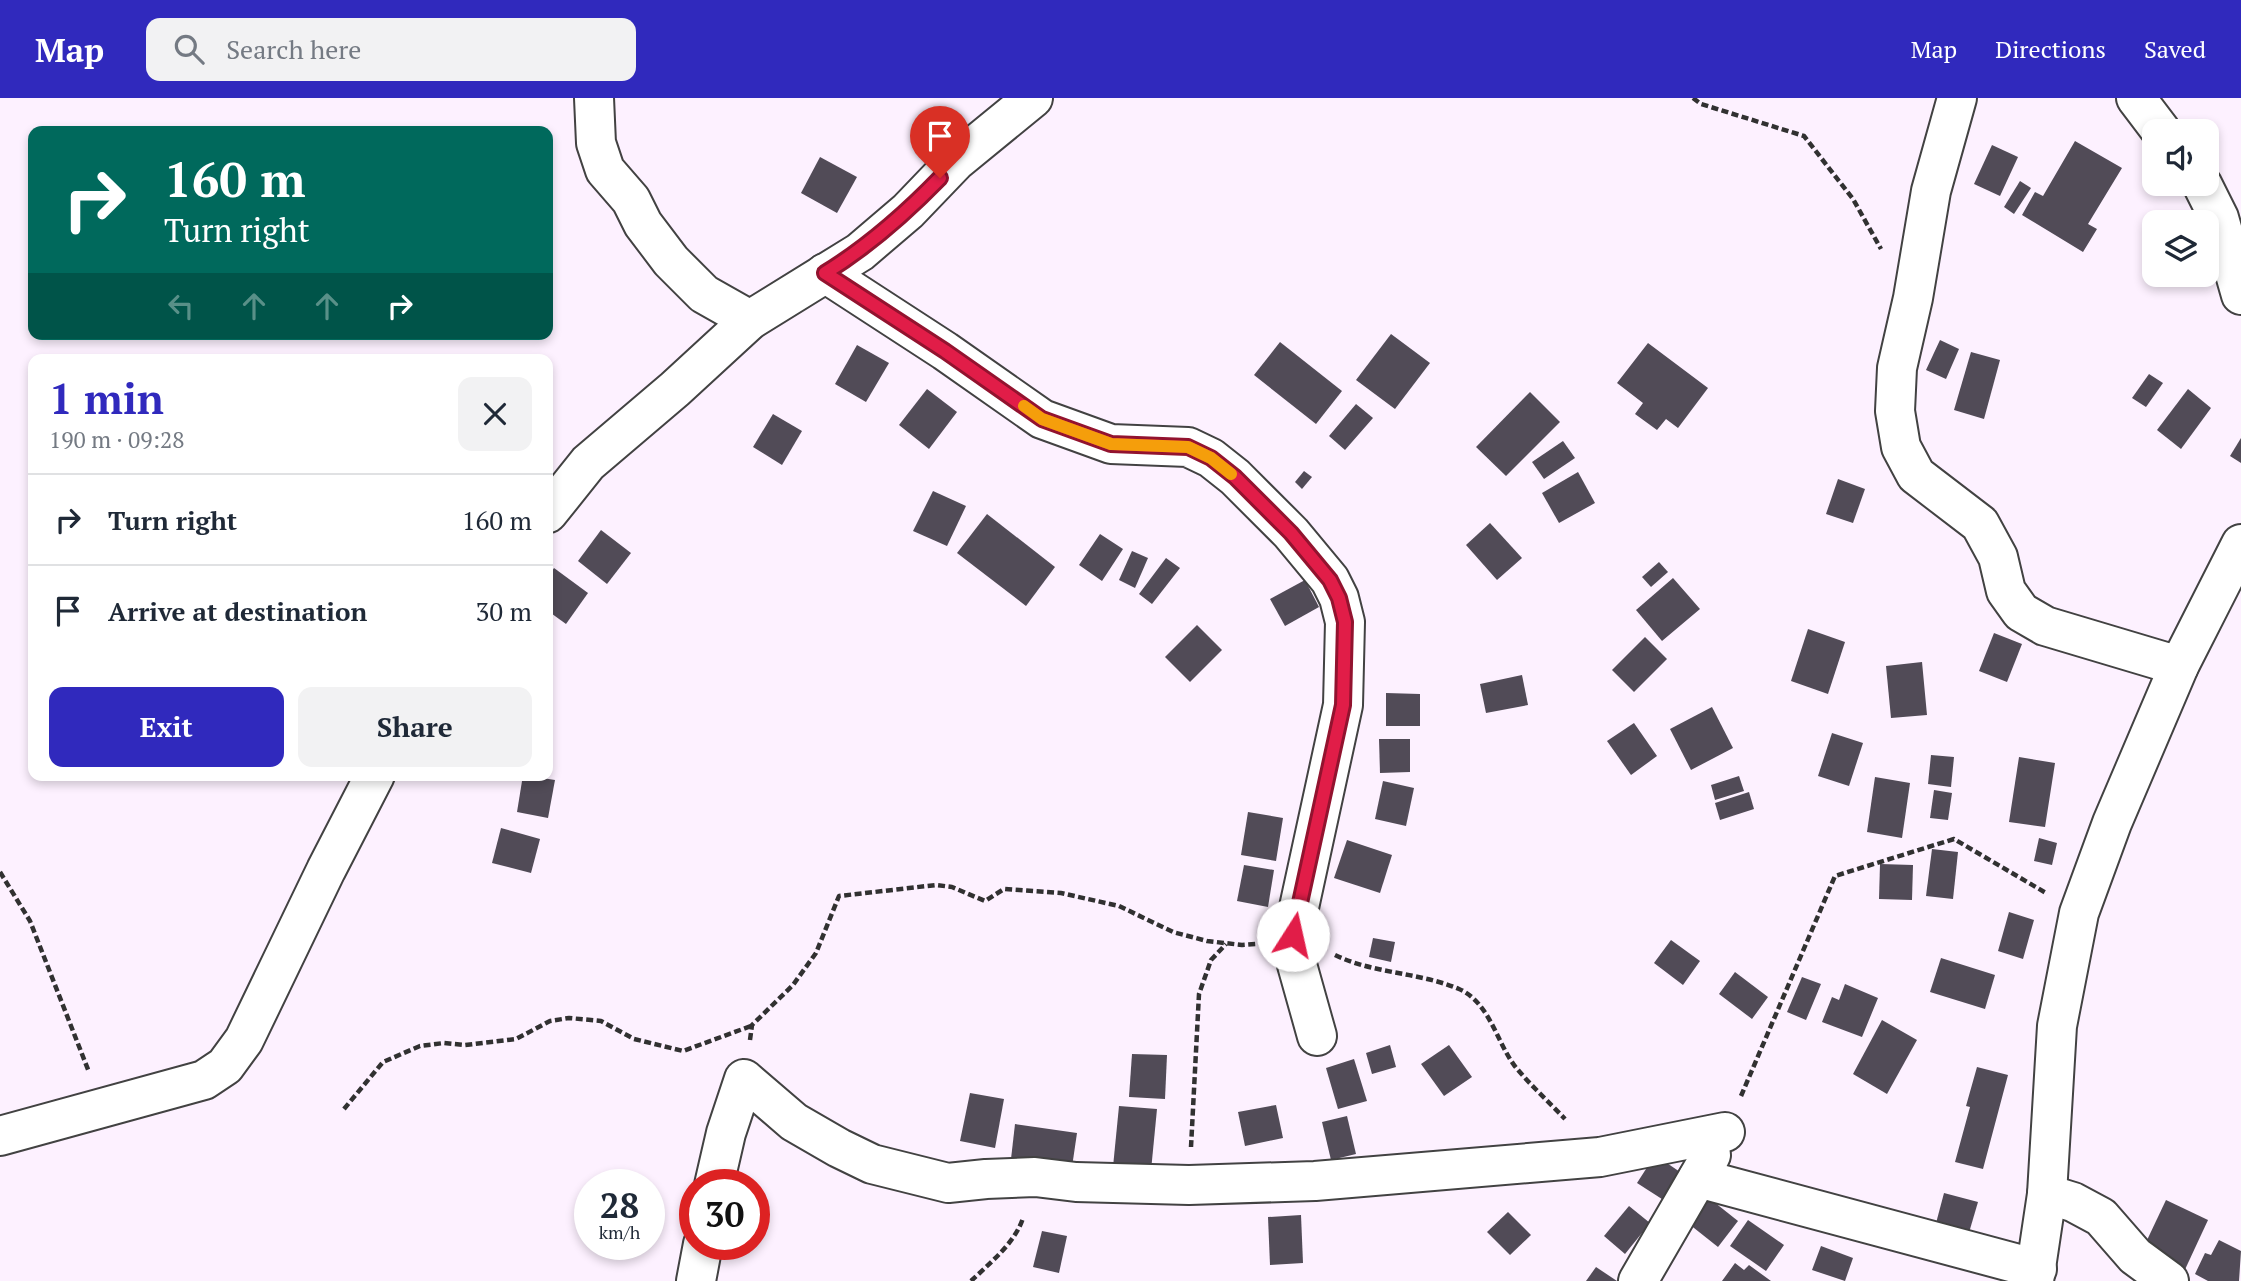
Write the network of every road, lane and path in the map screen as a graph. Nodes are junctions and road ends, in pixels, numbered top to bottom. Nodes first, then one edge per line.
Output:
1 (594, 98) edge
2 (1033, 98) edge
3 (1693, 98) edge
4 (1958, 98) edge
5 (2136, 98) edge
6 (2152, 119) edge
7 (2208, 196) edge
8 (825, 273) junction
9 (2241, 295) edge
10 (1913, 298) junction
11 (750, 320) junction
12 (553, 507) edge
13 (2241, 544) edge
14 (2179, 666) junction
15 (372, 781) edge
16 (0, 872) edge
17 (2079, 913) junction
18 (1293, 935) junction
19 (1227, 943) junction
20 (752, 1025) junction
21 (1317, 1037) dead end
22 (744, 1079) junction
23 (102, 1109) junction
24 (344, 1109) dead end
25 (1724, 1132) junction
26 (0, 1136) edge
27 (1600, 1157) junction
28 (718, 1169) edge
29 (1035, 1177) junction
30 (1698, 1178) junction
31 (1189, 1185) junction
32 (2046, 1194) junction
33 (699, 1260) edge
34 (2035, 1275) edge
35 (696, 1281) edge
36 (971, 1281) edge
37 (1638, 1281) edge
38 (2169, 1281) edge

1 - 11 street
2 - 8 street
3 - 10 path
4 - 10 street
5 - 6 street
7 - 9 street
8 - 11 street
8 - 18 street
10 - 14 street
11 - 12 street
13 - 14 street
14 - 17 street
15 - 23 street
16 - 23 path
17 - 25 path
17 - 32 street
18 - 19 path
18 - 21 street
18 - 27 path
19 - 20 path
19 - 31 path
20 - 22 path
20 - 24 path
22 - 28 street
22 - 29 street
23 - 26 street
25 - 27 street
25 - 30 street
27 - 31 street
29 - 31 street
29 - 36 path
30 - 34 street
30 - 37 street
32 - 34 street
32 - 38 street
33 - 35 street

